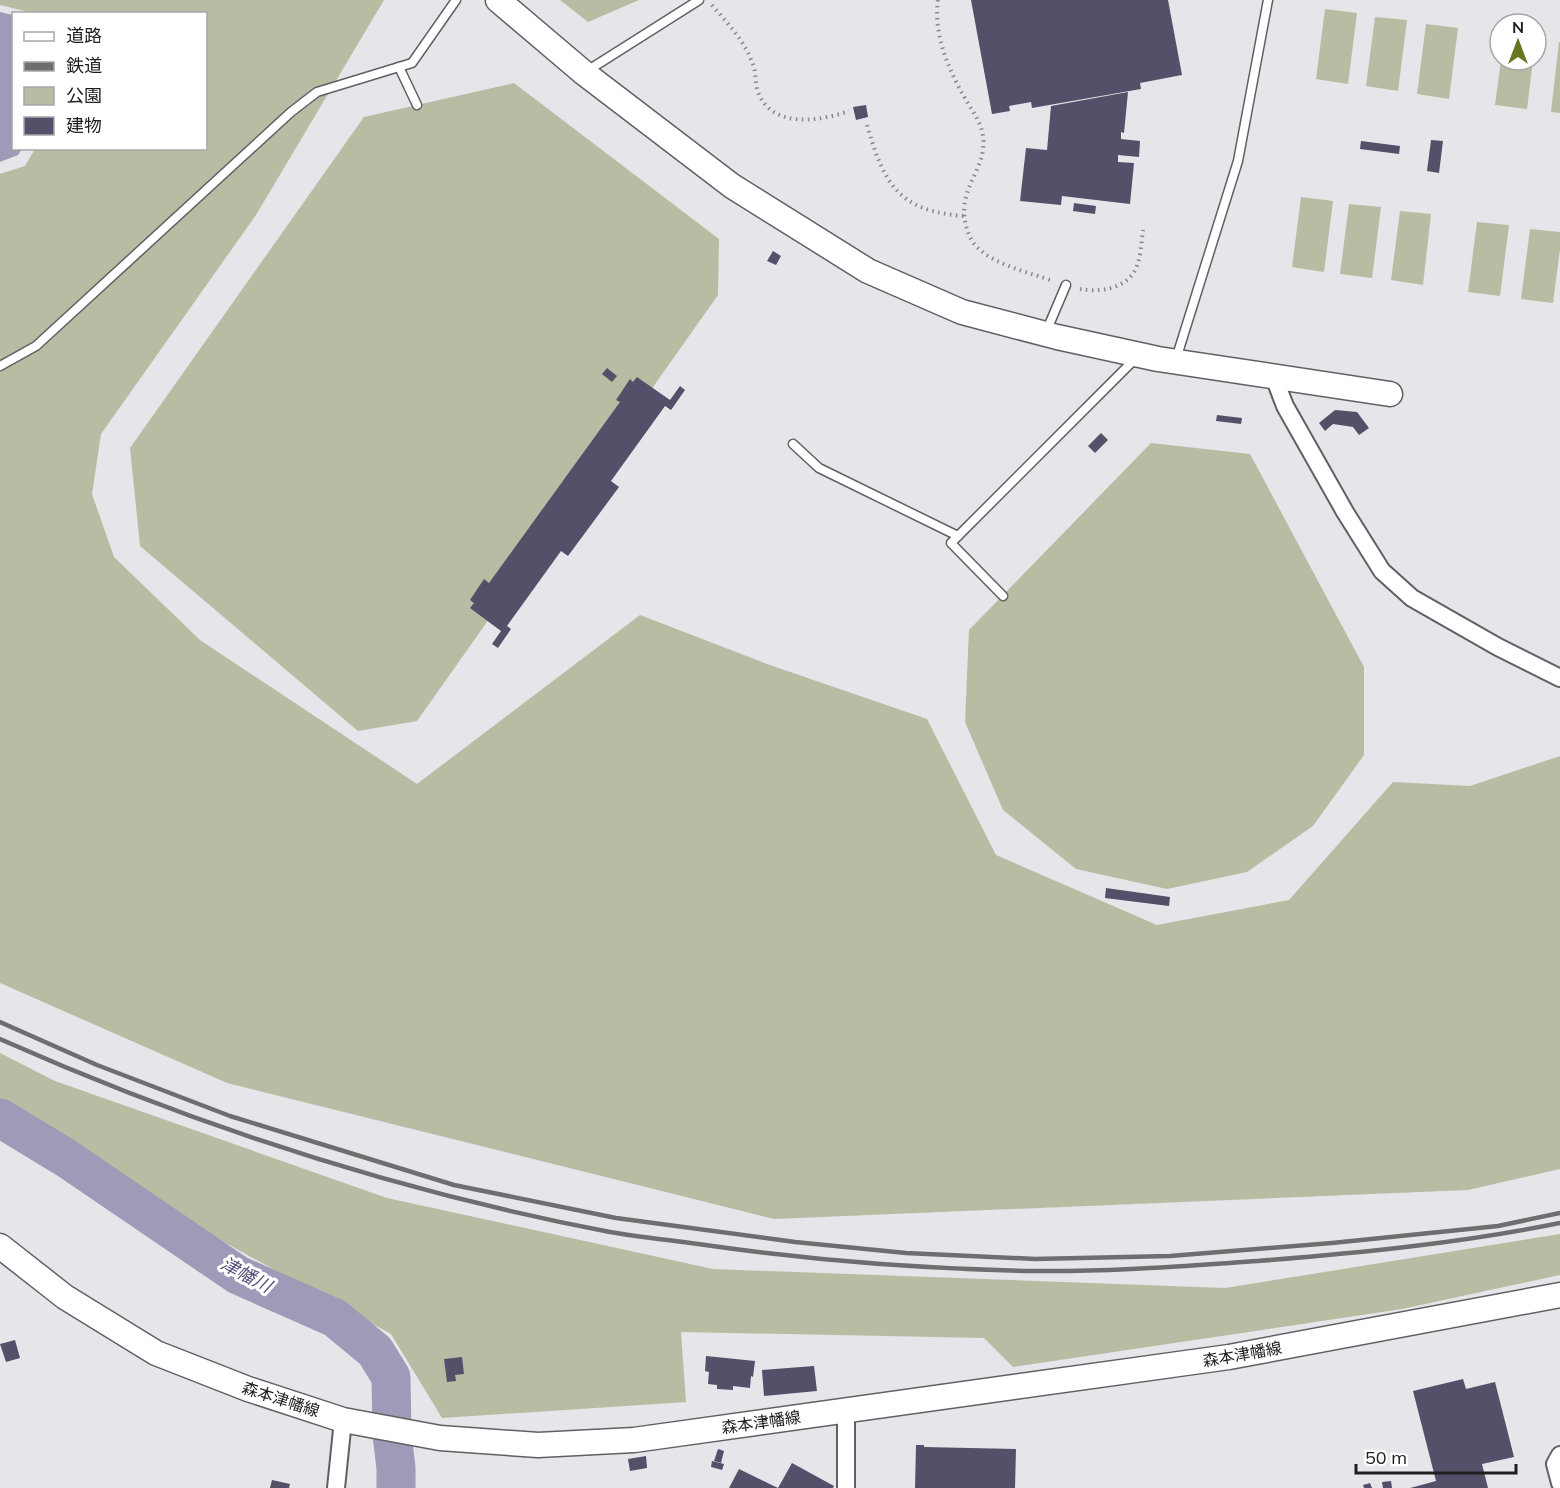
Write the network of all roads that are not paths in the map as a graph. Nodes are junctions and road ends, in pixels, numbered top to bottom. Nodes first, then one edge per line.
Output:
1 (456, 0) edge
2 (498, 0) edge
3 (699, 0) edge
4 (1268, 0) edge
5 (399, 67) junction
6 (585, 73) junction
7 (417, 105) dead end
8 (1066, 285) road end
9 (1045, 334) junction
10 (1140, 355) junction
11 (1176, 360) junction
12 (0, 366) edge
13 (1274, 377) junction
14 (1390, 394) dead end
15 (793, 444) dead end
16 (958, 536) junction
17 (1003, 596) dead end
18 (1560, 678) edge
19 (0, 1246) edge
20 (1560, 1294) edge
21 (846, 1410) junction
22 (343, 1420) junction
23 (1560, 1455) edge
24 (1560, 1483) edge
25 (336, 1488) edge
26 (846, 1488) edge

1 - 5 lane
2 - 6 main road
3 - 6 lane
4 - 11 lane
5 - 7 lane
5 - 12 lane
6 - 9 main road
8 - 9 lane
9 - 10 main road
10 - 11 main road
10 - 16 lane
11 - 13 main road
13 - 14 main road
13 - 18 street
15 - 16 lane
16 - 17 lane
19 - 22 main road, 森本津幡線
20 - 21 main road, 森本津幡線
21 - 22 main road, 森本津幡線
21 - 26 street
22 - 25 street
23 - 24 street

